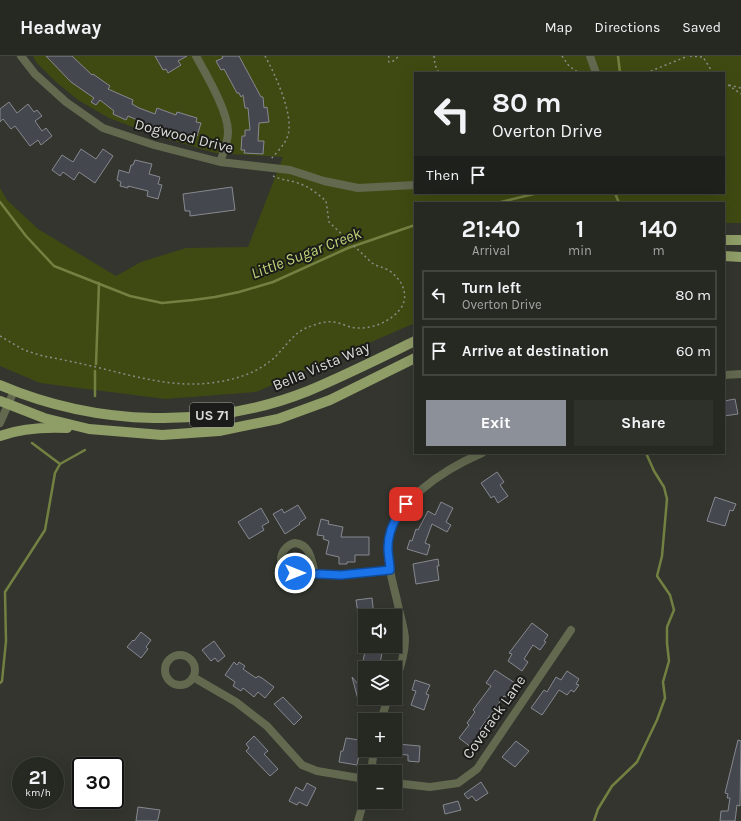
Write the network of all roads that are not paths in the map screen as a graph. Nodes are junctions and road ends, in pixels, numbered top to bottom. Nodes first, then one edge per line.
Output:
1 (21, 56) edge
2 (196, 56) edge
3 (590, 56) edge
4 (596, 72) edge
5 (220, 162) junction
6 (414, 185) edge
7 (725, 240) edge
8 (741, 240) edge
9 (725, 256) edge
10 (741, 256) edge
11 (414, 340) edge
12 (414, 358) edge
13 (741, 374) edge
14 (725, 375) edge
15 (0, 385) edge
16 (14, 391) junction
17 (4, 403) edge
18 (0, 424) edge
19 (89, 429) junction
20 (0, 436) edge
21 (480, 454) edge
22 (390, 570) junction
23 (315, 573) junction
24 (571, 630) dead end
25 (402, 662) edge
26 (193, 677) dead end
27 (358, 778) edge
28 (402, 784) edge
29 (362, 809) edge
30 (358, 821) edge

1 - 5 street, Dogwood Drive
2 - 5 street
3 - 4 street
5 - 6 street, Dogwood Drive
7 - 8 main road
9 - 10 main road
11 - 16 main road, Bella Vista Way / US 71
12 - 19 main road, US 71
13 - 14 street
15 - 16 main road, Bella Vista Way / US 71
16 - 17 street
17 - 18 street
17 - 19 main road, US 71
19 - 20 main road
21 - 22 street
22 - 23 street
22 - 25 street
23 - 23 street
24 - 28 street, Coverack Lane
26 - 27 street
29 - 30 street

